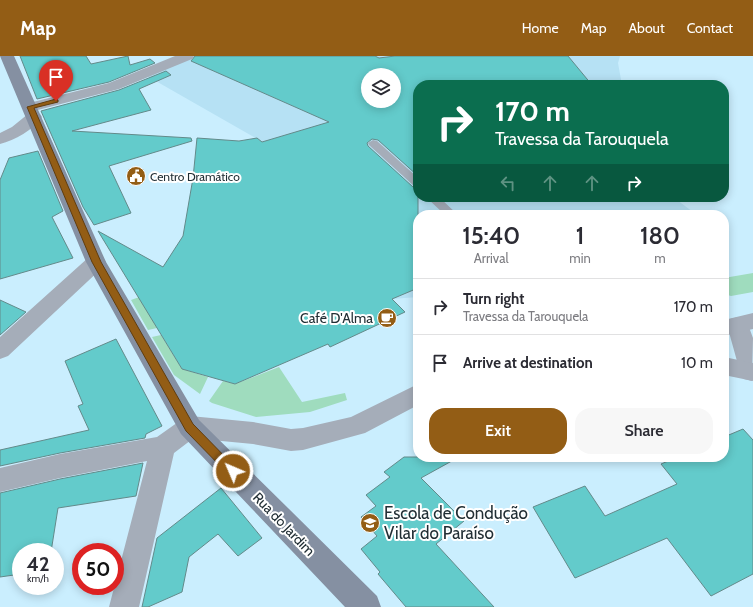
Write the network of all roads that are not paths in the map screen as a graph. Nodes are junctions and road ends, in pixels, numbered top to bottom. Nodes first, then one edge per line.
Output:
1 (7, 56) edge
2 (187, 56) edge
3 (32, 112) junction
4 (0, 139) edge
5 (373, 142) dead end
6 (413, 179) edge
7 (438, 202) edge
8 (446, 210) edge
9 (96, 262) junction
10 (738, 325) edge
11 (0, 350) edge
12 (729, 367) edge
13 (752, 372) edge
14 (413, 397) edge
15 (190, 428) junction
16 (163, 447) junction
17 (0, 480) edge
18 (124, 607) edge
19 (366, 607) edge

1 - 3 main road, Rua do Jardim
2 - 3 street
3 - 4 street
3 - 9 main road, Rua do Jardim
5 - 6 lane
7 - 8 lane
9 - 11 street
9 - 15 main road, Rua do Jardim
10 - 13 street
12 - 13 street
14 - 15 street
15 - 16 street
15 - 19 main road, Rua do Jardim
16 - 17 street
16 - 18 street

